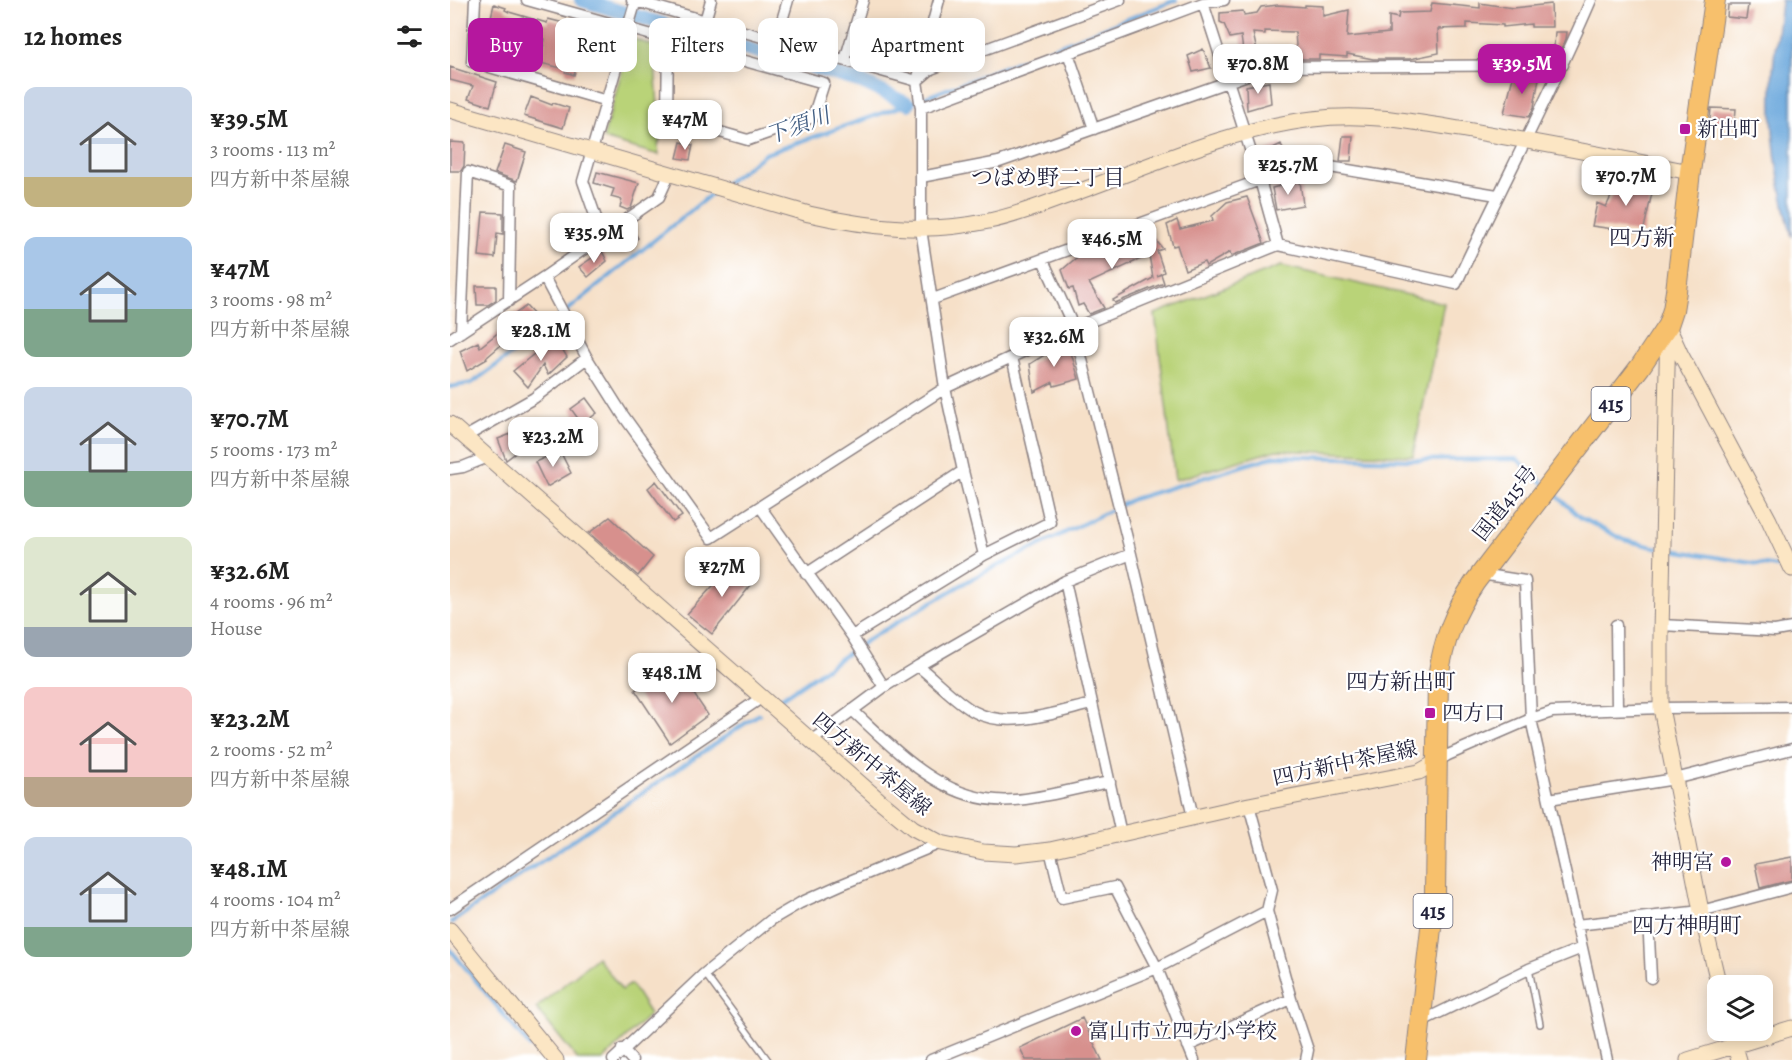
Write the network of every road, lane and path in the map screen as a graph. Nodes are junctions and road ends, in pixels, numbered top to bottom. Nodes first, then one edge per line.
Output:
1 (475, 0) edge
2 (527, 0) edge
3 (635, 0) edge
4 (711, 0) edge
5 (788, 0) edge
6 (863, 0) edge
7 (939, 0) edge
8 (1120, 0) edge
9 (1224, 0) edge
10 (1591, 0) edge
11 (1715, 0) edge
12 (1203, 3) junction
13 (592, 18) edge
14 (630, 18) edge
15 (695, 18) edge
16 (706, 18) edge
17 (783, 18) edge
18 (668, 39) joint
19 (1068, 53) junction
20 (838, 58) edge
21 (845, 60) junction
22 (1563, 64) junction
23 (615, 72) edge
24 (916, 81) junction
25 (1229, 81) junction
26 (607, 101) junction
27 (921, 108) junction
28 (450, 110) edge
29 (1094, 129) junction
30 (1245, 132) junction
31 (1525, 140) junction
32 (592, 151) junction
33 (1690, 172) junction
34 (669, 175) junction
35 (921, 177) junction
36 (1260, 180) junction
37 (1497, 195) junction
38 (921, 229) junction
39 (602, 235) junction
40 (1278, 245) junction
41 (1043, 260) junction
42 (544, 278) junction
43 (933, 299) junction
44 (509, 301) junction
45 (1668, 325) junction
46 (1074, 328) junction
47 (461, 332) junction
48 (450, 339) edge
49 (1012, 357) junction
50 (587, 358) junction
51 (945, 388) junction
52 (450, 424) edge
53 (465, 437) junction
54 (488, 458) junction
55 (450, 469) edge
56 (963, 471) junction
57 (761, 508) junction
58 (1131, 554) junction
59 (984, 555) junction
60 (1789, 563) edge
61 (806, 574) junction
62 (1481, 574) junction
63 (1065, 581) junction
64 (1616, 625) dead end
65 (1661, 625) junction
66 (1792, 628) edge
67 (852, 636) junction
68 (918, 666) junction
69 (884, 687) junction
70 (761, 698) junction
71 (1092, 704) junction
72 (1792, 707) edge
73 (1661, 708) junction
74 (1617, 709) junction
75 (852, 710) junction
76 (1531, 719) junction
77 (811, 741) junction
78 (1792, 749) edge
79 (1438, 761) junction
80 (1675, 778) junction
81 (1110, 782) junction
82 (1549, 799) junction
83 (1249, 805) junction
84 (1193, 817) junction
85 (1121, 834) junction
86 (941, 843) junction
87 (1050, 850) junction
88 (1792, 888) edge
89 (450, 909) edge
90 (1701, 910) junction
91 (1267, 911) junction
92 (1647, 917) junction
93 (1576, 925) junction
94 (450, 930) edge
95 (1582, 948) junction
96 (1156, 968) junction
97 (1529, 969) junction
98 (704, 974) junction
99 (1716, 975) edge
100 (1651, 978) dead end
101 (1291, 999) junction
102 (1422, 1021) junction
103 (1540, 1024) dead end
104 (1792, 1028) edge
105 (1734, 1045) edge
106 (1188, 1046) junction
107 (622, 1049) junction
108 (556, 1060) edge
109 (613, 1060) edge
110 (632, 1060) edge
111 (768, 1060) edge
112 (931, 1060) edge
113 (1194, 1060) edge
114 (1306, 1060) edge
115 (1416, 1060) edge
116 (1607, 1060) edge
117 (1688, 1060) edge

1 - 26 street
2 - 13 street
3 - 14 street
3 - 15 street
4 - 16 street
5 - 17 street
6 - 21 street
7 - 24 street
8 - 24 street
9 - 12 street
10 - 22 street
11 - 33 highway, 国道415号 / 415
12 - 19 street
12 - 25 street
18 - 18 street
19 - 27 street
19 - 29 street
20 - 21 street
21 - 24 street
22 - 25 street
22 - 31 street
23 - 26 street
24 - 27 street
25 - 29 street
25 - 30 street
26 - 32 street
27 - 35 street
28 - 32 main road
29 - 35 street
30 - 31 main road
30 - 36 street
30 - 38 main road
31 - 33 main road
31 - 37 street
32 - 34 main road
32 - 39 street
33 - 45 highway, 国道415号 / 415
34 - 38 main road
34 - 39 street
35 - 38 street
36 - 37 street
36 - 40 street
36 - 41 street
37 - 40 street
38 - 43 street
39 - 42 street
40 - 46 street
41 - 43 street
41 - 46 street
42 - 44 street
42 - 50 street
43 - 51 street
44 - 47 street
44 - 47 street
45 - 60 main road
45 - 62 highway, 国道415号 / 415
45 - 65 main road
46 - 49 street
46 - 58 street
47 - 48 street
49 - 51 street
49 - 59 street
50 - 53 street
50 - 57 street
51 - 56 street
51 - 57 street
52 - 53 main road, 四方新中茶屋線
53 - 54 main road, 四方新中茶屋線
54 - 55 street
54 - 70 main road, 四方新中茶屋線
56 - 59 street
56 - 61 street
57 - 61 street
58 - 63 street
58 - 84 street
59 - 67 street
61 - 67 street
62 - 76 street
62 - 79 highway, 国道415号 / 415
63 - 68 street
63 - 71 street
64 - 74 street
65 - 66 street
65 - 73 main road
67 - 69 street
68 - 69 street
68 - 71 street
69 - 75 street
70 - 77 main road, 四方新中茶屋線
70 - 89 street
71 - 81 street
72 - 73 street
73 - 74 street
73 - 80 main road
74 - 76 street
75 - 77 street
75 - 81 street
76 - 79 street
76 - 82 street
77 - 86 main road, 四方新中茶屋線
78 - 80 street
79 - 83 main road, 四方新中茶屋線
79 - 102 highway, 国道415号 / 415
80 - 82 street
80 - 90 main road
81 - 85 street
82 - 93 street
83 - 84 main road, 四方新中茶屋線
83 - 91 street
84 - 85 main road, 四方新中茶屋線
85 - 87 main road, 四方新中茶屋線
86 - 87 main road, 四方新中茶屋線
86 - 98 street
87 - 96 street
88 - 90 street
90 - 92 street
90 - 99 main road
91 - 96 street
91 - 101 street
92 - 93 street
92 - 100 street
93 - 95 street
94 - 108 main road
95 - 97 street
95 - 116 street
96 - 106 street
96 - 112 street
97 - 102 street
97 - 103 lane
98 - 107 street
98 - 111 lane
101 - 106 street
101 - 114 street
102 - 115 highway, 国道415号 / 415
104 - 105 main road
105 - 117 main road
106 - 113 street
107 - 109 street
107 - 110 street

